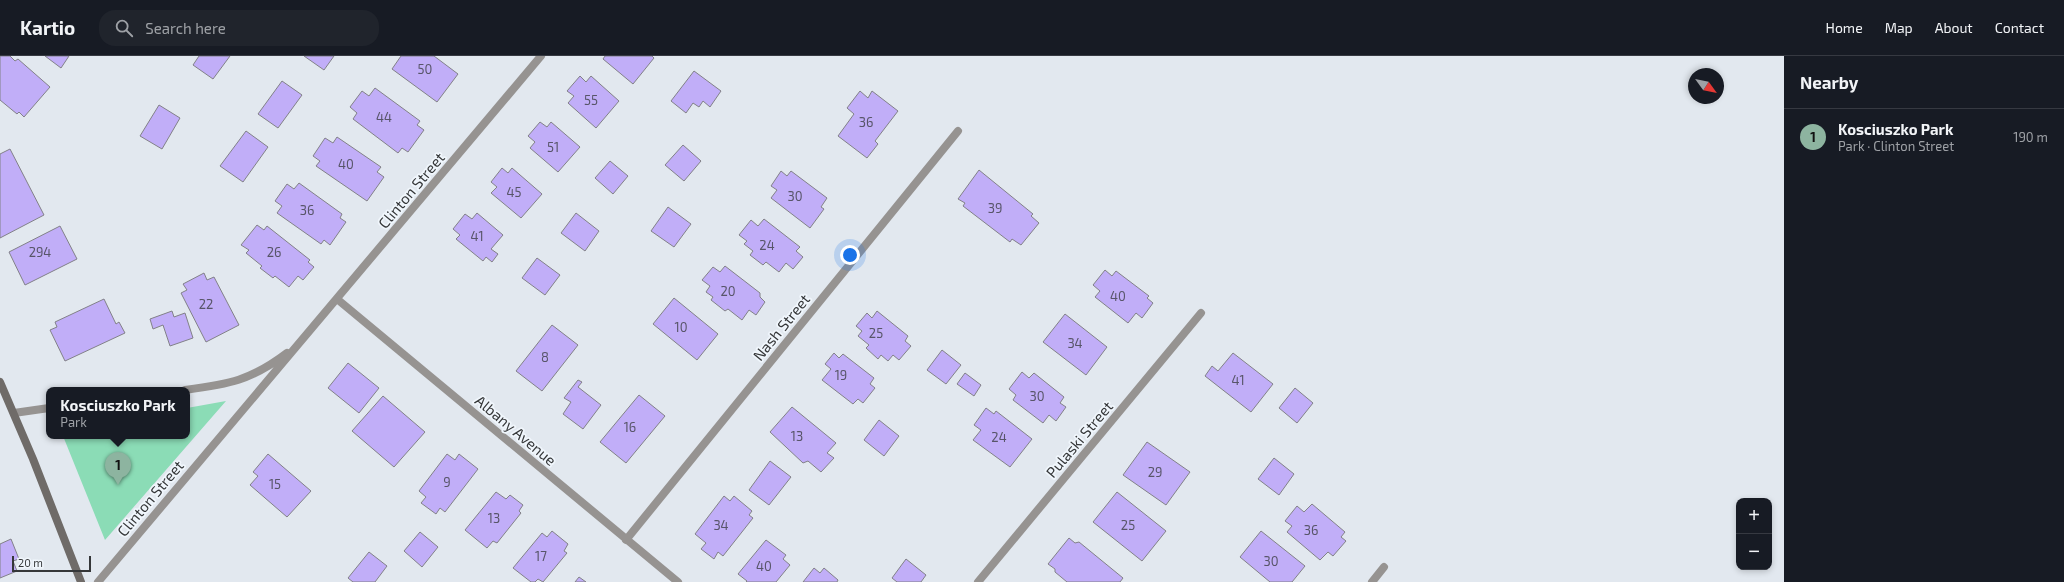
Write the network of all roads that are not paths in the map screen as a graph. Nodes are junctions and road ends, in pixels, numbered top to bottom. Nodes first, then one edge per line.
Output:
1 (541, 56) edge
2 (958, 131) dead end
3 (337, 299) junction
4 (1201, 313) dead end
5 (301, 341) junction
6 (0, 382) edge
7 (190, 389) edge
8 (46, 408) edge
9 (14, 413) junction
10 (626, 540) junction
11 (1384, 567) dead end
12 (81, 582) edge
13 (98, 582) edge
14 (678, 582) edge
15 (978, 582) edge
16 (1372, 582) edge

1 - 3 street, Clinton Street
2 - 10 street, Nash Street
3 - 5 street, Clinton Street
3 - 10 street, Albany Avenue
4 - 15 street, Pulaski Street
5 - 7 street, Clinton Street
5 - 13 street, Clinton Street
6 - 9 street
8 - 9 street
9 - 12 street
10 - 14 street, Albany Avenue
11 - 16 street

